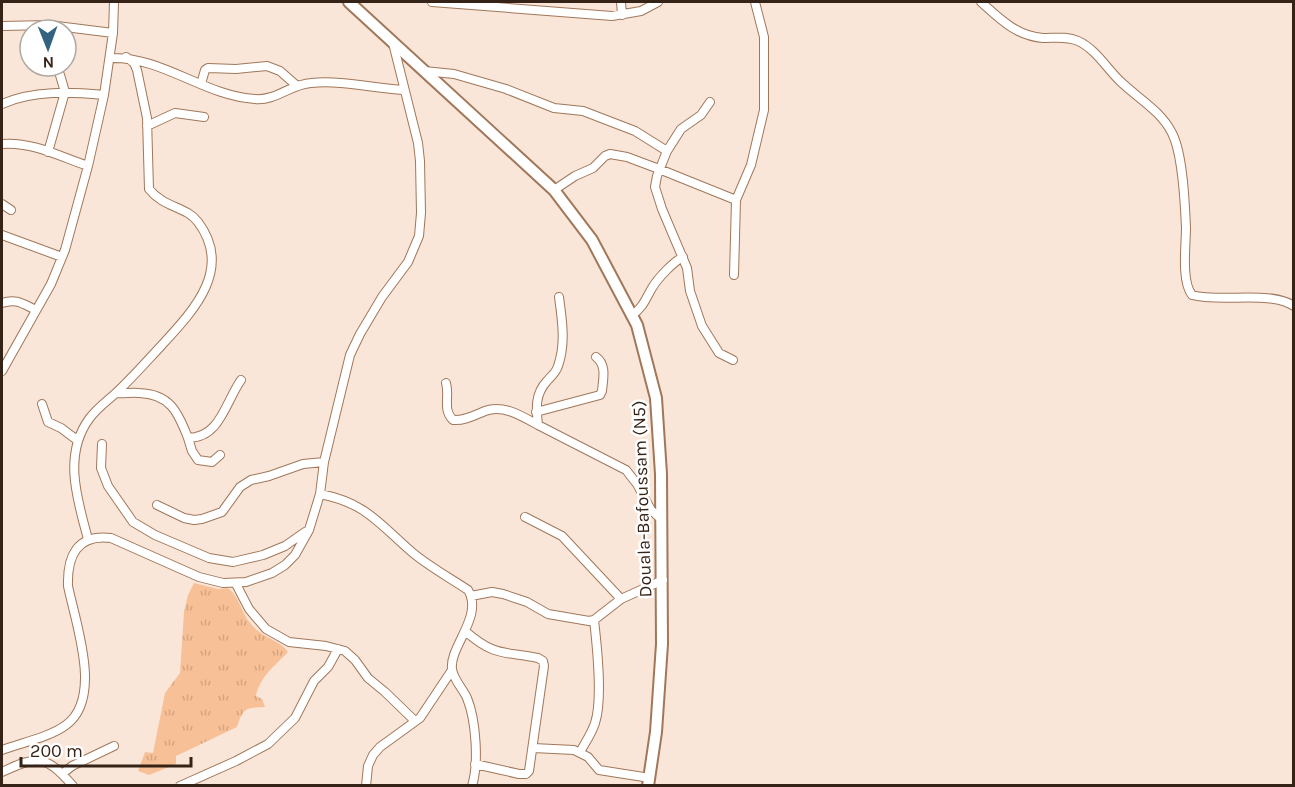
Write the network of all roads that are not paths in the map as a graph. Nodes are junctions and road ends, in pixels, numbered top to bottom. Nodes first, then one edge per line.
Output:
1 (114, 2) edge
2 (349, 2) edge
3 (432, 2) edge
4 (541, 2) edge
5 (621, 2) edge
6 (658, 2) edge
7 (755, 2) edge
8 (981, 2) edge
9 (541, 11) junction
10 (622, 15) junction
11 (2, 27) edge
12 (18, 28) edge
13 (78, 29) edge
14 (113, 33) junction
15 (393, 42) junction
16 (126, 57) junction
17 (110, 58) junction
18 (424, 71) junction
19 (61, 78) edge
20 (201, 84) junction
21 (296, 85) junction
22 (403, 90) junction
23 (64, 92) junction
24 (104, 95) junction
25 (710, 102) dead end
26 (2, 104) edge
27 (204, 117) dead end
28 (147, 126) junction
29 (2, 144) edge
30 (667, 151) junction
31 (48, 152) junction
32 (88, 166) junction
33 (659, 169) junction
34 (554, 190) junction
35 (736, 200) junction
36 (2, 204) edge
37 (11, 210) dead end
38 (2, 235) edge
39 (62, 257) junction
40 (683, 257) junction
41 (734, 275) dead end
42 (559, 297) dead end
43 (2, 303) edge
44 (1293, 306) edge
45 (36, 310) junction
46 (632, 315) junction
47 (596, 357) dead end
48 (733, 360) dead end
49 (2, 371) edge
50 (241, 380) dead end
51 (446, 383) dead end
52 (116, 393) junction
53 (42, 404) dead end
54 (536, 412) junction
55 (538, 425) junction
56 (188, 438) junction
57 (77, 440) junction
58 (102, 444) dead end
59 (220, 454) dead end
60 (324, 462) junction
61 (321, 494) junction
62 (156, 505) dead end
63 (525, 518) dead end
64 (662, 519) junction
65 (309, 530) junction
66 (88, 539) junction
67 (663, 580) junction
68 (236, 584) junction
69 (471, 596) junction
70 (621, 599) junction
71 (594, 620) junction
72 (465, 631) junction
73 (338, 648) junction
74 (452, 670) junction
75 (416, 721) junction
76 (114, 746) dead end
77 (533, 748) junction
78 (2, 750) edge
79 (580, 752) junction
80 (475, 764) junction
81 (2, 772) edge
82 (63, 774) junction
83 (649, 782) edge
84 (73, 786) edge
85 (180, 786) edge
86 (366, 786) edge
87 (472, 786) edge

1 - 14 street
2 - 15 highway, Douala-Bafoussam (N5)
3 - 9 street
4 - 9 street
5 - 10 street
6 - 10 street
7 - 35 street
8 - 44 street
9 - 10 street
11 - 12 street
13 - 14 street
14 - 17 street
15 - 18 highway, Douala-Bafoussam (N5)
15 - 22 street
16 - 17 street
16 - 20 street
16 - 28 street
17 - 24 street
18 - 30 street
18 - 34 highway, Douala-Bafoussam (N5)
19 - 23 street
20 - 21 street
20 - 21 street
21 - 22 street
22 - 60 street
23 - 24 street
23 - 26 street
23 - 31 street
24 - 32 street
25 - 30 street
27 - 28 street
28 - 52 street
29 - 31 street
30 - 33 street
31 - 32 street
32 - 39 street
33 - 34 street
33 - 35 street
33 - 40 street
34 - 46 highway, Douala-Bafoussam (N5)
35 - 41 street
36 - 37 street
38 - 39 street
39 - 45 street
40 - 46 street
40 - 48 street
42 - 54 street
43 - 45 street
45 - 49 street
46 - 64 highway, Douala-Bafoussam (N5)
47 - 54 street
50 - 56 street
51 - 55 street
52 - 56 street
52 - 57 street
53 - 57 street
54 - 55 street
55 - 64 street
56 - 59 street
57 - 66 street
58 - 65 street
60 - 61 street
60 - 62 street
61 - 65 street
61 - 69 street
63 - 70 street
64 - 67 highway, Douala-Bafoussam (N5)
65 - 68 street
66 - 68 street
66 - 78 street
67 - 70 street
67 - 83 highway, Douala-Bafoussam (N5)
68 - 73 street
69 - 71 street
69 - 72 street
70 - 71 street
71 - 79 street
72 - 74 street
72 - 77 street
73 - 75 street
73 - 85 street
74 - 75 street
74 - 80 street
75 - 86 street
76 - 82 street
77 - 79 street
77 - 80 street
79 - 83 street
80 - 87 street
81 - 82 street
82 - 84 street

